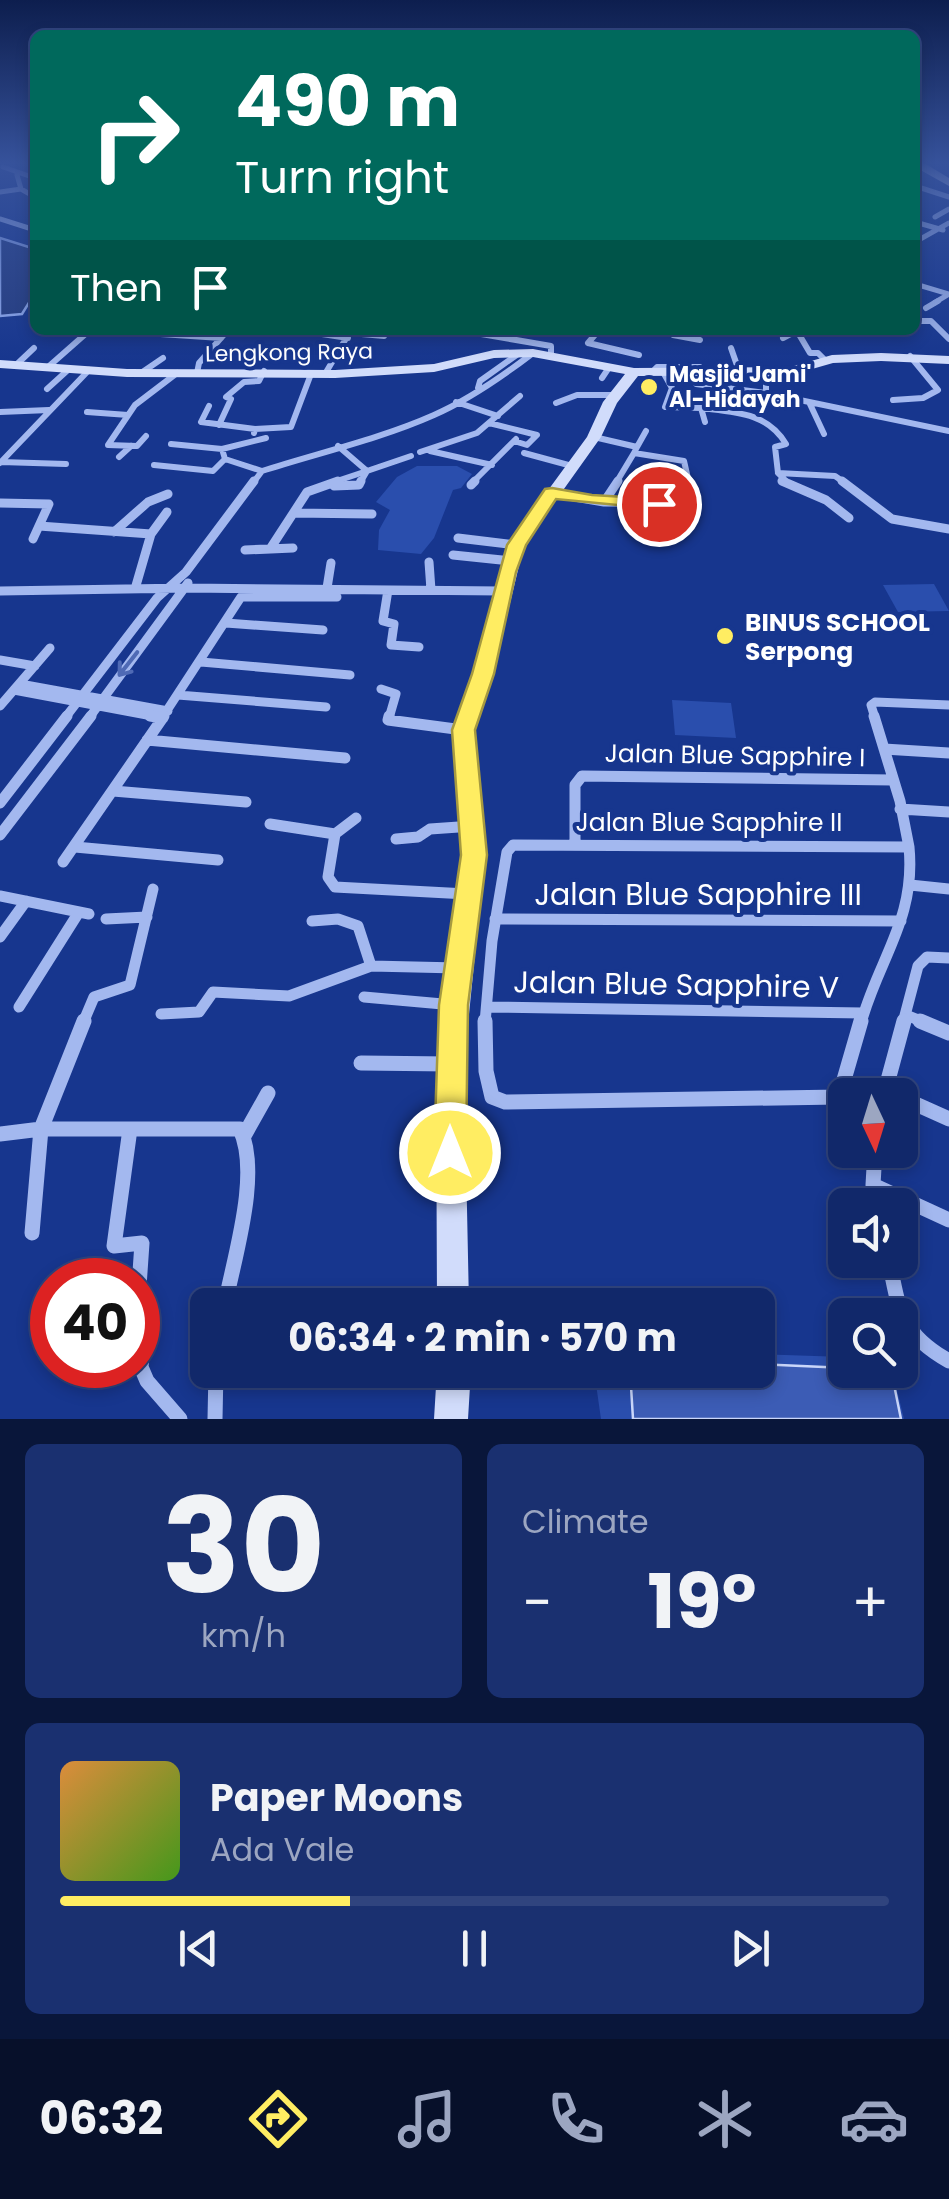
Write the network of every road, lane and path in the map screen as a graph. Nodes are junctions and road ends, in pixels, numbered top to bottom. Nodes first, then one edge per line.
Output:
1 (947, 229) edge
2 (920, 242) edge
3 (920, 283) edge
4 (949, 292) edge
5 (926, 308) dead end
6 (920, 321) edge
7 (84, 335) edge
8 (187, 335) edge
9 (224, 335) edge
10 (349, 335) edge
11 (367, 335) edge
12 (476, 335) edge
13 (524, 335) edge
14 (593, 335) edge
15 (678, 335) edge
16 (789, 335) edge
17 (801, 335) edge
18 (384, 336) dead end
19 (222, 338) junction
20 (784, 338) dead end
21 (949, 339) edge
22 (700, 340) dead end
23 (34, 348) dead end
24 (730, 348) dead end
25 (525, 349) junction
26 (910, 356) junction
27 (163, 358) dead end
28 (825, 360) junction
29 (949, 360) edge
30 (0, 364) edge
31 (16, 365) junction
32 (48, 367) junction
33 (69, 368) junction
34 (647, 368) junction
35 (88, 370) junction
36 (264, 371) junction
37 (739, 371) junction
38 (766, 372) junction
39 (141, 373) junction
40 (177, 373) junction
41 (197, 373) junction
42 (318, 374) junction
43 (490, 374) junction
44 (699, 376) junction
45 (501, 377) junction
46 (608, 381) junction
47 (478, 388) junction
48 (47, 389) dead end
49 (766, 393) junction
50 (520, 396) dead end
51 (893, 400) dead end
52 (456, 402) junction
53 (556, 402) dead end
54 (809, 402) junction
55 (782, 404) dead end
56 (209, 406) dead end
57 (701, 408) junction
58 (48, 410) junction
59 (0, 412) edge
60 (87, 412) dead end
61 (128, 415) junction
62 (498, 416) junction
63 (705, 422) dead end
64 (489, 423) junction
65 (219, 425) junction
66 (255, 428) junction
67 (949, 430) edge
68 (522, 431) junction
69 (646, 431) dead end
70 (98, 432) dead end
71 (113, 432) junction
72 (477, 433) junction
73 (824, 434) dead end
74 (146, 436) dead end
75 (594, 437) junction
76 (266, 438) dead end
77 (253, 439) junction
78 (514, 441) junction
79 (170, 444) dead end
80 (131, 446) junction
81 (336, 447) junction
82 (635, 450) junction
83 (420, 453) junction
84 (524, 453) dead end
85 (223, 454) junction
86 (458, 457) junction
87 (119, 458) dead end
88 (0, 463) edge
89 (66, 464) dead end
90 (154, 465) dead end
91 (492, 465) junction
92 (572, 466) junction
93 (262, 470) junction
94 (366, 472) junction
95 (778, 473) junction
96 (471, 485) dead end
97 (552, 493) junction
98 (168, 494) dead end
99 (604, 502) junction
100 (0, 503) edge
101 (168, 512) dead end
102 (294, 513) junction
103 (372, 514) dead end
104 (849, 518) dead end
105 (39, 526) junction
106 (949, 528) edge
107 (114, 532) junction
108 (151, 534) junction
109 (458, 538) dead end
110 (34, 539) dead end
111 (294, 548) dead end
112 (270, 549) junction
113 (245, 550) dead end
114 (513, 553) junction
115 (453, 554) dead end
116 (331, 562) dead end
117 (430, 562) dead end
118 (186, 572) junction
119 (135, 588) junction
120 (166, 588) junction
121 (188, 588) junction
122 (327, 588) junction
123 (388, 590) junction
124 (431, 590) junction
125 (502, 591) junction
126 (0, 592) edge
127 (336, 597) dead end
128 (157, 598) junction
129 (177, 601) junction
130 (226, 623) junction
131 (323, 630) dead end
132 (419, 647) dead end
133 (50, 648) dead end
134 (0, 660) edge
135 (201, 662) junction
136 (34, 666) junction
137 (350, 675) dead end
138 (16, 687) junction
139 (381, 689) dead end
140 (178, 695) junction
141 (80, 699) junction
142 (99, 702) junction
143 (949, 705) edge
144 (0, 706) edge
145 (326, 707) dead end
146 (165, 714) junction
147 (463, 730) junction
148 (147, 740) junction
149 (884, 749) junction
150 (949, 752) edge
151 (345, 758) dead end
152 (892, 780) junction
153 (113, 791) junction
154 (0, 802) edge
155 (246, 802) dead end
156 (900, 810) junction
157 (949, 812) edge
158 (356, 818) dead end
159 (270, 824) dead end
160 (474, 826) junction
161 (335, 834) junction
162 (0, 835) edge
163 (396, 839) dead end
164 (576, 844) junction
165 (909, 846) junction
166 (75, 847) junction
167 (218, 860) dead end
168 (63, 862) dead end
169 (910, 885) junction
170 (153, 889) dead end
171 (949, 889) edge
172 (468, 894) junction
173 (0, 896) edge
174 (26, 901) junction
175 (147, 916) junction
176 (106, 919) dead end
177 (494, 919) junction
178 (902, 920) junction
179 (312, 921) dead end
180 (0, 936) edge
181 (942, 957) edge
182 (370, 966) junction
183 (458, 968) junction
184 (364, 997) dead end
185 (454, 1005) junction
186 (19, 1007) dead end
187 (487, 1008) junction
188 (863, 1013) junction
189 (161, 1014) dead end
190 (906, 1015) junction
191 (949, 1033) edge
192 (361, 1063) dead end
193 (450, 1064) junction
194 (894, 1078) edge
195 (268, 1093) dead end
196 (918, 1106) edge
197 (949, 1118) edge
198 (41, 1129) junction
199 (130, 1129) junction
200 (0, 1134) edge
201 (246, 1134) junction
202 (873, 1168) edge
203 (873, 1184) junction
204 (874, 1188) edge
205 (949, 1220) edge
206 (32, 1234) dead end
207 (141, 1258) edge
208 (894, 1278) edge
209 (228, 1288) edge
210 (453, 1288) edge
211 (949, 1361) edge
212 (157, 1388) edge
213 (216, 1388) edge
214 (453, 1388) edge
215 (180, 1419) edge
216 (216, 1419) edge
217 (451, 1419) edge

1 - 2 street
3 - 4 street
4 - 5 street
6 - 21 street
7 - 32 street
8 - 19 street
9 - 19 street
10 - 42 street
11 - 18 street
12 - 25 street
13 - 25 street
14 - 34 street
15 - 22 street
16 - 20 street
17 - 28 street
19 - 41 street
23 - 31 street
24 - 37 street
25 - 42 street, Lengkong Raya
25 - 43 street
25 - 45 street
25 - 46 street, Lengkong Raya
26 - 28 street
26 - 29 street
26 - 51 street
27 - 39 street
28 - 38 street
30 - 31 street, Lengkong Raya
31 - 32 street, Lengkong Raya
32 - 33 street, Lengkong Raya
33 - 35 street, Lengkong Raya
33 - 48 street
34 - 44 street
34 - 46 street
34 - 57 street
35 - 39 street, Lengkong Raya
35 - 58 street
36 - 41 street, Lengkong Raya
36 - 42 street, Lengkong Raya
36 - 65 street
37 - 38 street
37 - 44 street
38 - 49 street
39 - 40 street, Lengkong Raya
40 - 41 street, Lengkong Raya
40 - 61 street
42 - 66 street
43 - 45 street
43 - 47 street
44 - 49 street
45 - 47 street
46 - 53 street
46 - 75 street
47 - 52 street
49 - 54 street
49 - 55 street
50 - 62 street
52 - 62 street
52 - 81 street
54 - 67 street
54 - 73 street
56 - 65 street
57 - 63 street
57 - 95 street
58 - 59 street
58 - 88 street
60 - 61 street
61 - 71 street
62 - 64 street
64 - 68 street
64 - 72 street
65 - 66 street
66 - 77 street
68 - 78 street
68 - 78 street
69 - 82 street
70 - 71 street
71 - 80 street
72 - 83 street
72 - 86 street
74 - 80 street
75 - 82 street
75 - 92 street
76 - 77 street
77 - 85 street
78 - 91 street
79 - 85 street
80 - 87 street
81 - 93 street
81 - 94 street
82 - 99 street
82 - 99 street
83 - 86 street
83 - 94 street
84 - 92 street
85 - 90 street
85 - 93 street
86 - 91 street
88 - 89 street
91 - 96 street
92 - 97 street
93 - 118 street
94 - 102 street
95 - 104 street
95 - 106 street
97 - 99 street
97 - 114 street
98 - 107 street
100 - 105 street
101 - 108 street
102 - 103 street
102 - 112 street
105 - 107 street
105 - 110 street
107 - 108 street
108 - 119 street
109 - 114 street
111 - 112 street
112 - 113 street
114 - 115 street
114 - 125 street
116 - 122 street
117 - 124 street
118 - 120 street
118 - 121 street
119 - 120 street
119 - 126 street
120 - 121 street
120 - 128 street
121 - 122 street
121 - 129 street
122 - 123 street
123 - 124 street
123 - 132 street
124 - 125 street
125 - 147 street
127 - 130 street
128 - 129 street
128 - 141 street
129 -> 142 street
130 - 131 street
130 - 135 street
133 - 136 street
134 - 136 street
135 - 137 street
135 - 140 street
136 - 138 street
138 - 141 street
138 - 144 street
139 - 147 street
140 - 145 street
140 - 146 street
141 - 142 street
141 - 154 street
142 - 146 street
142 - 162 street
143 - 149 street
146 - 148 street
147 - 160 street
148 - 151 street
148 - 153 street
149 - 150 street
149 - 152 street
152 - 156 street
152 - 164 street, Jalan Blue Sapphire I
153 - 155 street
153 - 166 street
156 - 157 street
156 - 165 street
158 - 161 street
159 - 161 street
160 - 163 street
160 - 172 street
161 - 172 street
164 - 165 street, Jalan Blue Sapphire II
164 - 177 street, Jalan Blue Sapphire II
165 - 169 street
166 - 167 street
166 - 168 street
169 - 171 street
169 - 178 street
170 - 175 street
172 - 183 street
173 - 174 street
174 - 180 street
174 - 186 street
175 - 176 street
175 - 198 street
177 - 178 street, Jalan Blue Sapphire III
177 - 187 street
178 - 188 street
179 - 182 street
181 - 190 street
182 - 183 street
182 - 189 street
183 - 185 street
184 - 185 street
185 - 193 street
187 - 188 street, Jalan Blue Sapphire V
187 - 188 street
190 - 191 street
190 - 194 street
192 - 193 street
193 - 210 street
195 - 201 street
196 - 197 street
198 - 199 street
198 - 200 street
198 - 206 street
199 - 201 street
199 - 207 street
201 - 209 street
202 - 203 street
203 - 204 street
203 - 205 street
208 - 211 street
212 - 215 street
213 - 216 street
214 - 217 street

